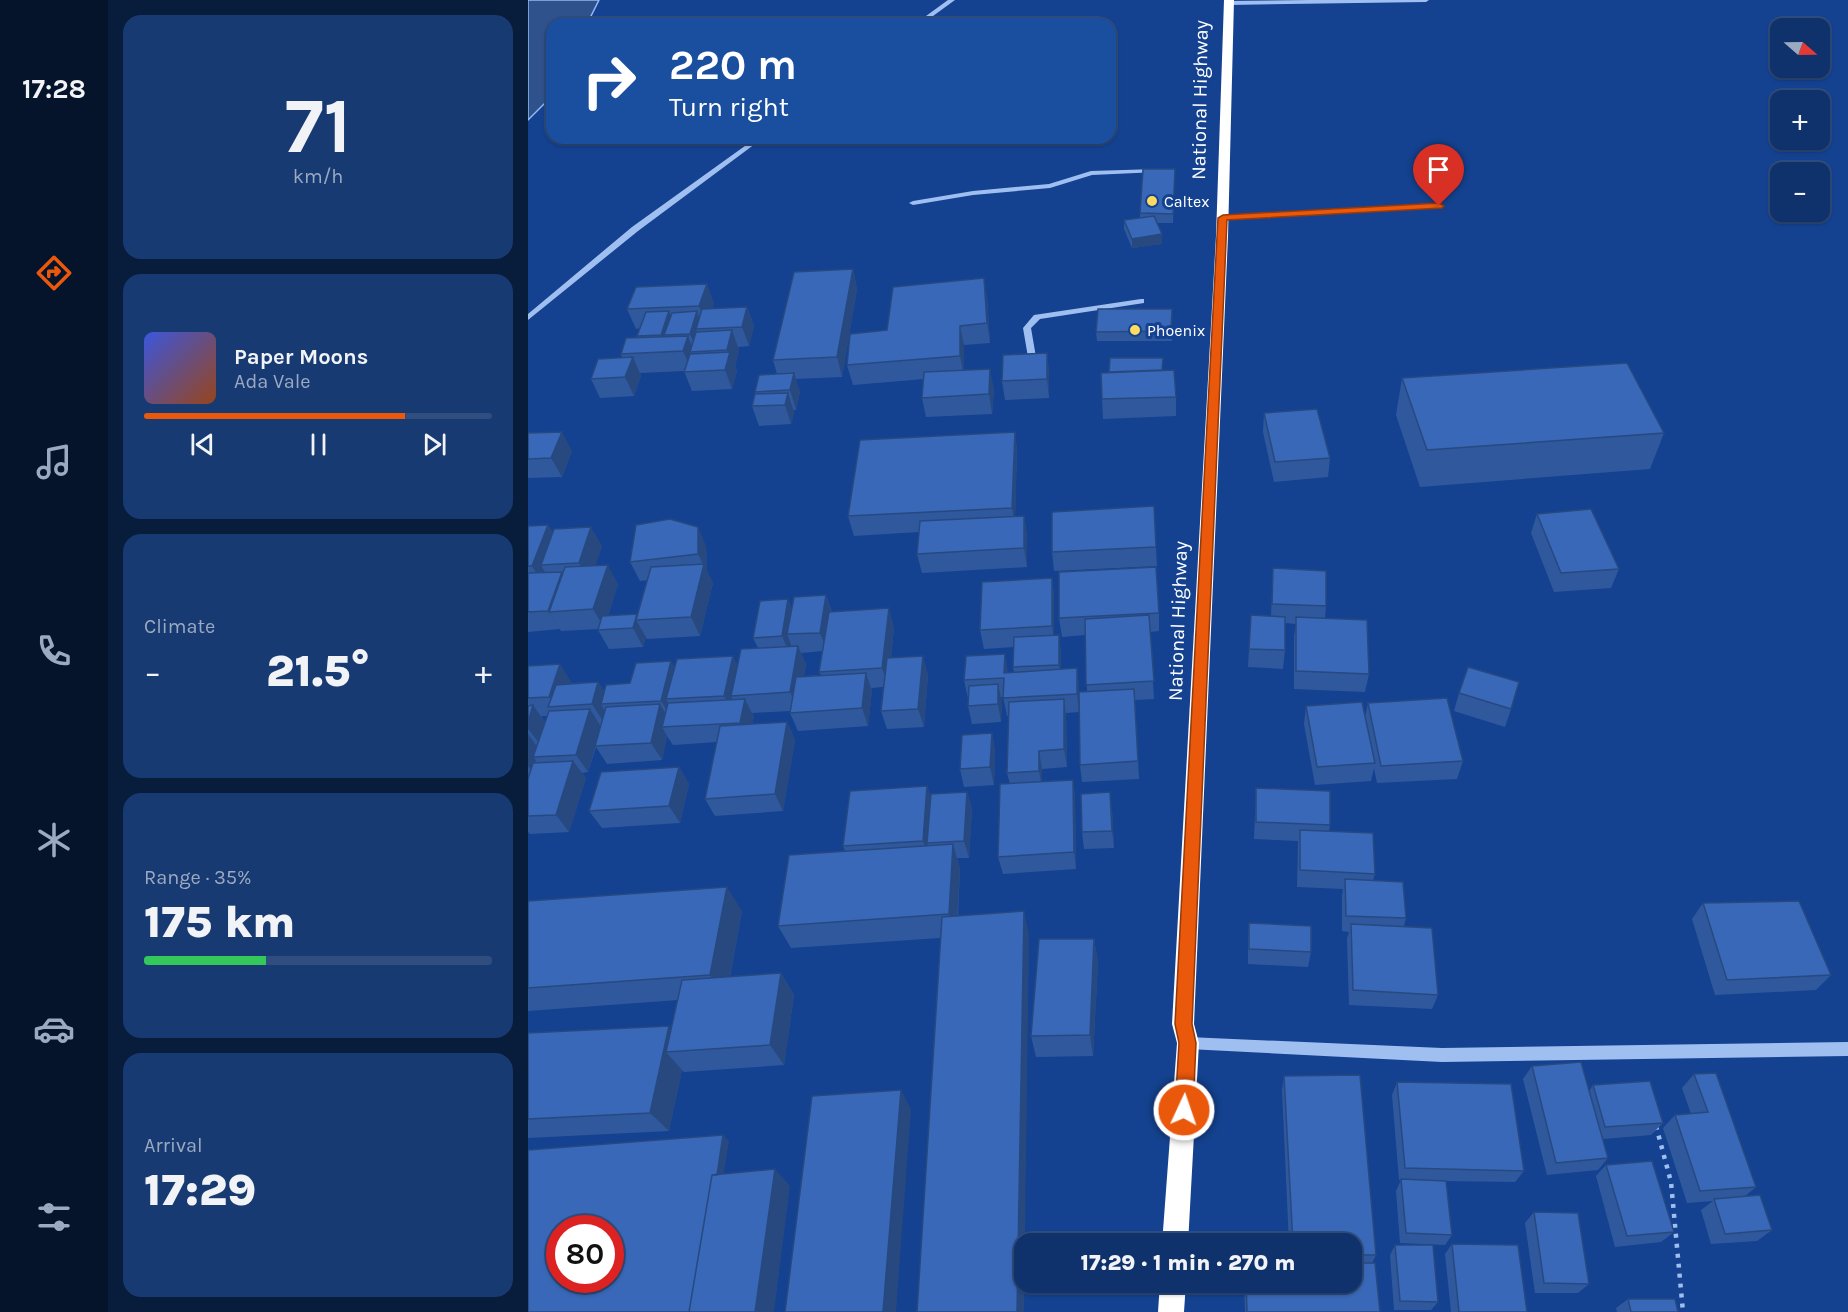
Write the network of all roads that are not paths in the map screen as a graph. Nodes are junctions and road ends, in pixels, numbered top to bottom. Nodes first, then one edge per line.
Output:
1 (952, 0) edge
2 (1426, 0) edge
3 (1228, 2) edge
4 (926, 18) edge
5 (752, 144) edge
6 (1162, 171) edge
7 (913, 203) dead end
8 (1439, 206) dead end
9 (1223, 218) junction
10 (1141, 301) dead end
11 (528, 318) edge
12 (1033, 363) edge
13 (1188, 1043) junction
14 (1848, 1049) edge
15 (1177, 1233) edge
16 (1172, 1293) edge
17 (1171, 1312) edge

1 - 4 street
2 - 3 street
3 - 9 highway, National Highway
5 - 11 street
6 - 7 street
8 - 9 street
9 - 13 highway, National Highway
10 - 12 street
13 - 14 street
13 - 15 highway, National Highway
16 - 17 highway

